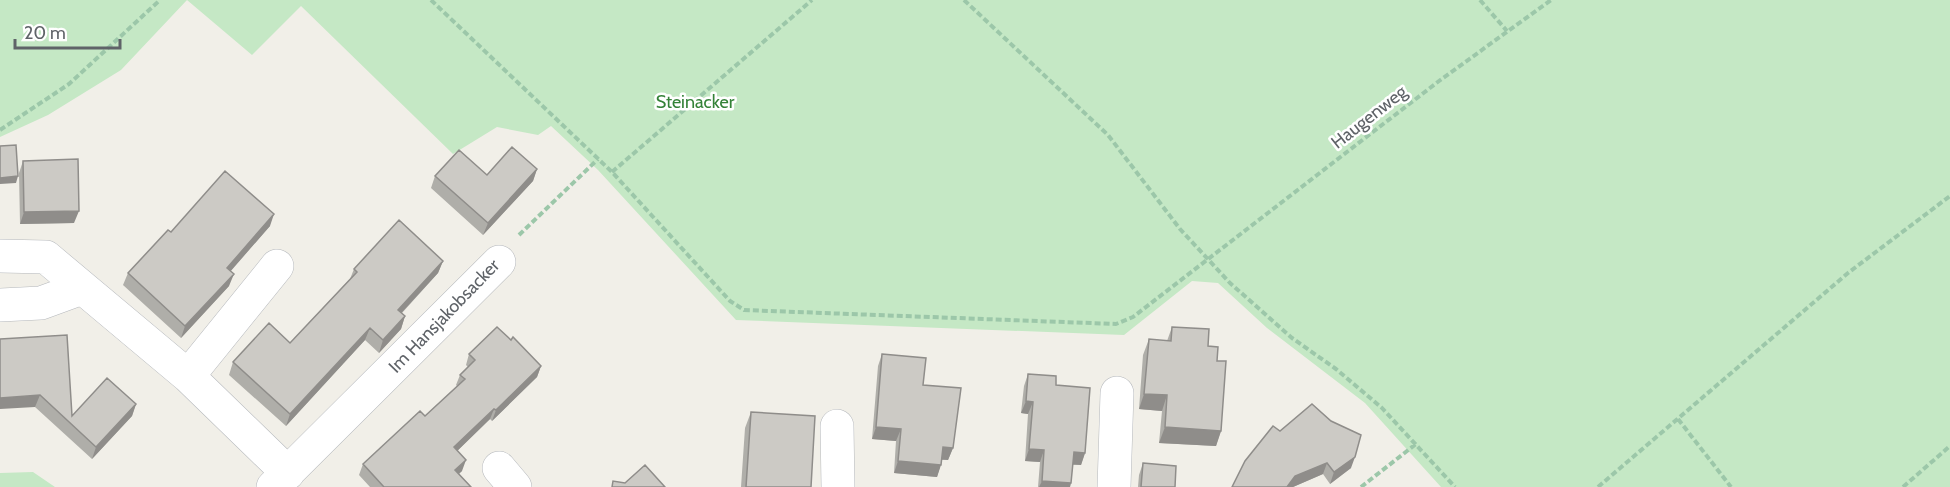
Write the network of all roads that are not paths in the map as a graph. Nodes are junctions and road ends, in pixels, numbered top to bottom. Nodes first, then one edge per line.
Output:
1 (0, 256) edge
2 (499, 262) road end
3 (277, 266) dead end
4 (82, 288) junction
5 (0, 305) edge
6 (188, 375) junction
7 (1117, 393) dead end
8 (837, 426) dead end
9 (281, 480) edge
10 (838, 487) edge
11 (1114, 487) edge

1 - 4 street, Im Hansjakobsacker
2 - 9 street, Im Hansjakobsacker
3 - 6 street
4 - 5 street
4 - 6 street, Im Hansjakobsacker
6 - 9 street, Im Hansjakobsacker
7 - 11 street
8 - 10 street

